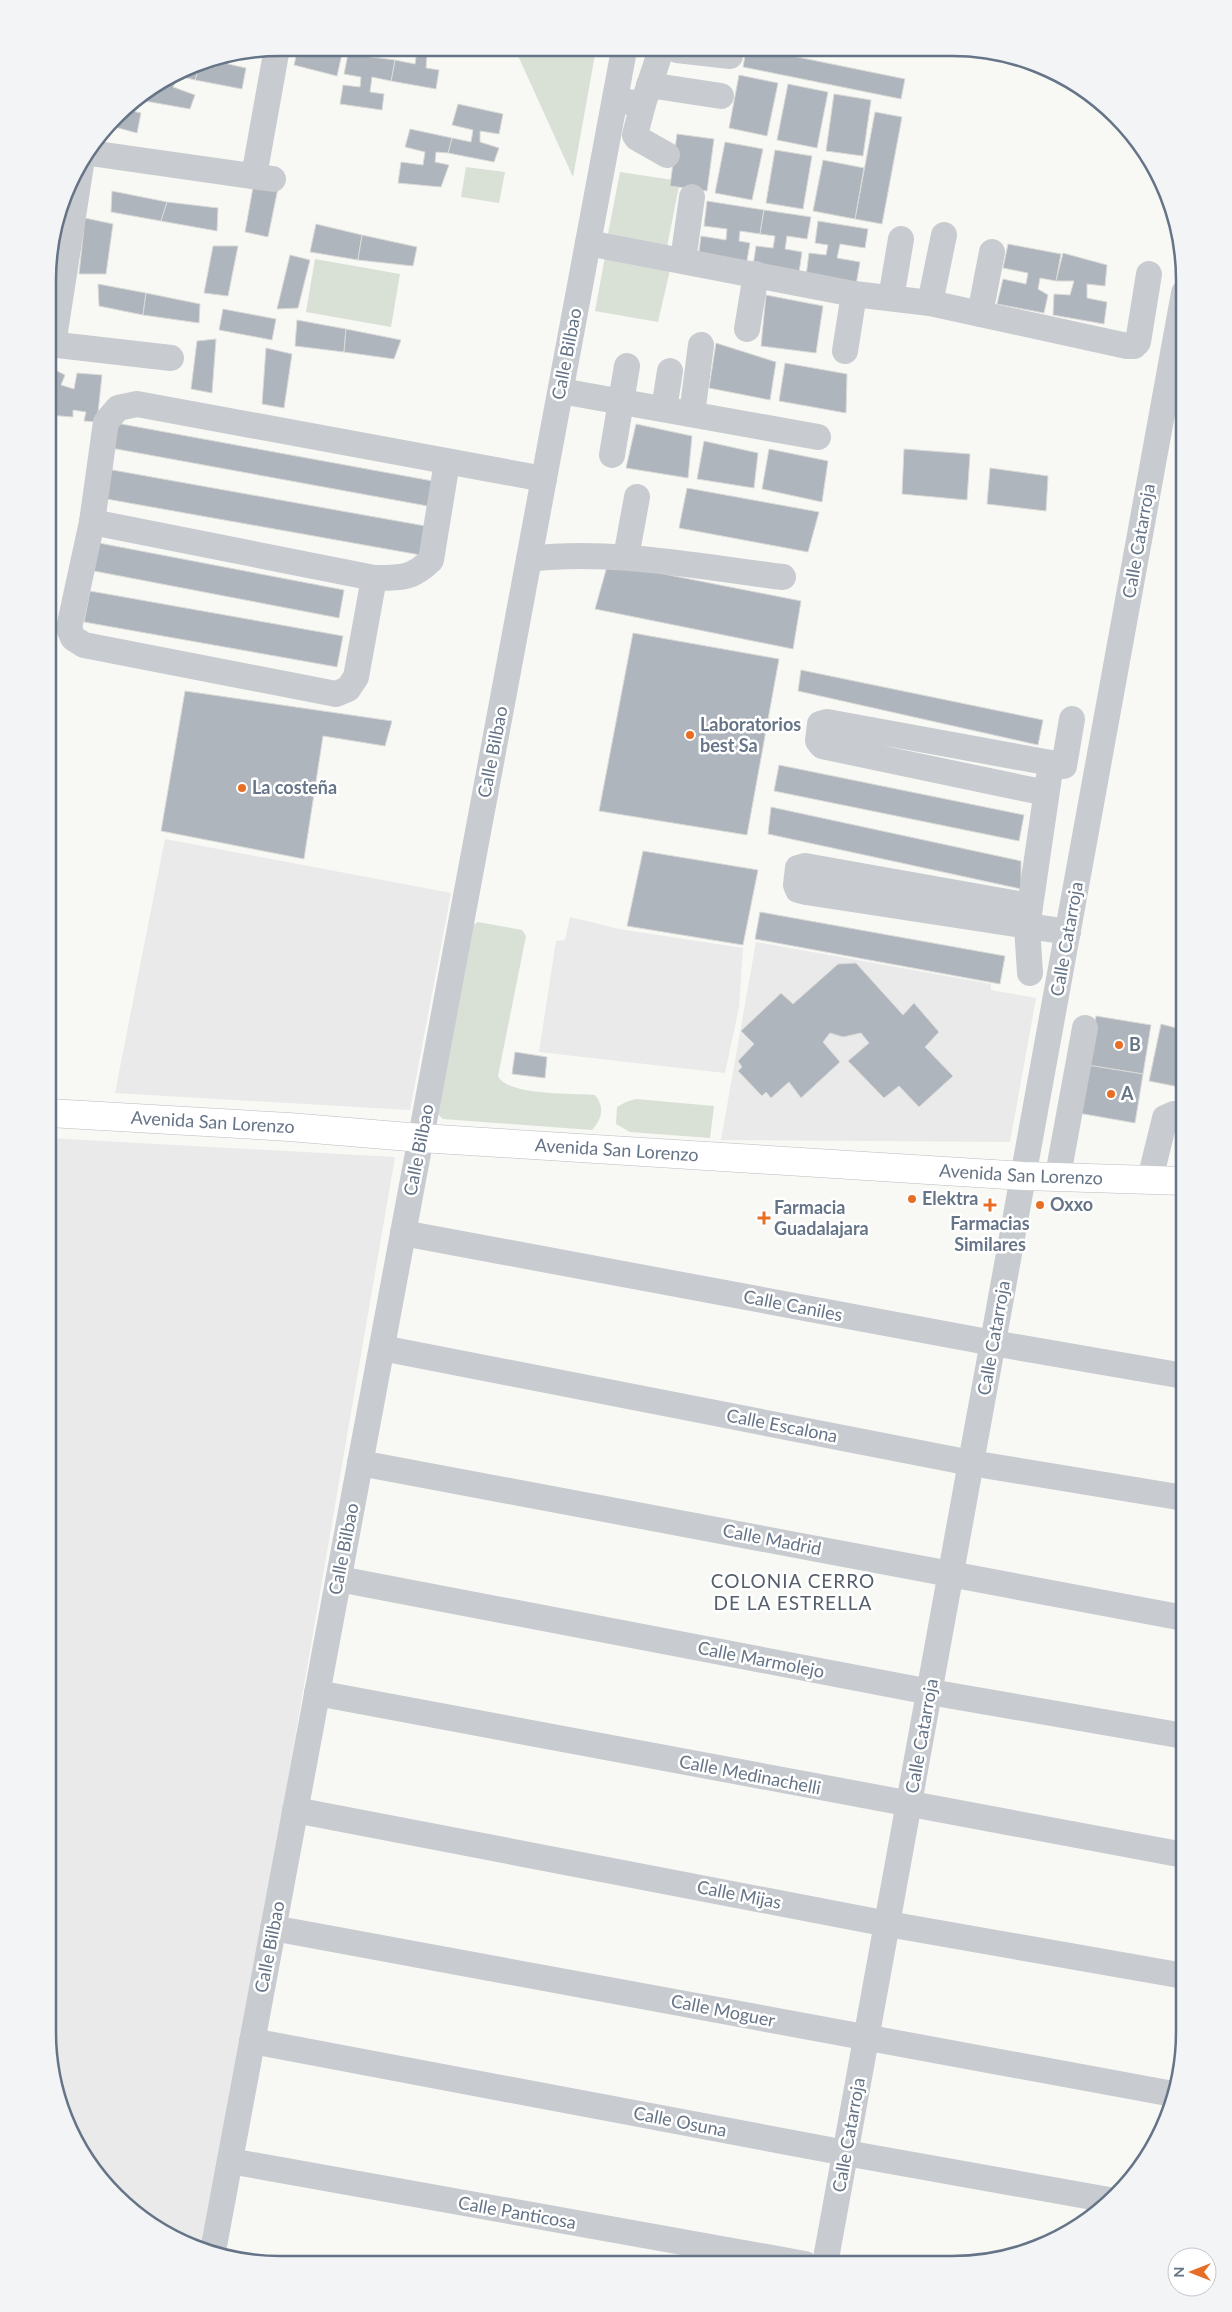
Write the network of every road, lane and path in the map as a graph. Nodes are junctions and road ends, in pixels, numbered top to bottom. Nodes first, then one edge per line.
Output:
1 (276, 56) edge
2 (623, 56) edge
3 (659, 56) edge
4 (646, 95) junction
5 (721, 96) dead end
6 (615, 100) junction
7 (96, 154) edge
8 (667, 155) dead end
9 (78, 183) edge
10 (692, 197) dead end
11 (944, 235) dead end
12 (901, 239) dead end
13 (588, 243) junction
14 (992, 252) dead end
15 (683, 260) junction
16 (756, 274) junction
17 (1149, 274) dead end
18 (854, 294) junction
19 (891, 298) junction
20 (930, 303) junction
21 (56, 314) edge
22 (980, 314) junction
23 (747, 328) dead end
24 (1176, 337) edge
25 (56, 345) edge
26 (701, 345) dead end
27 (845, 351) dead end
28 (171, 358) dead end
29 (627, 366) dead end
30 (670, 370) dead end
31 (560, 391) junction
32 (621, 402) junction
33 (664, 409) junction
34 (692, 414) junction
35 (818, 437) dead end
36 (612, 454) dead end
37 (447, 462) junction
38 (544, 479) junction
39 (637, 497) dead end
40 (92, 522) junction
41 (626, 557) junction
42 (529, 559) junction
43 (374, 578) junction
44 (783, 578) dead end
45 (1072, 719) dead end
46 (1057, 765) junction
47 (1097, 773) junction
48 (1046, 793) junction
49 (1028, 917) junction
50 (1068, 932) junction
51 (1030, 972) dead end
52 (1085, 1028) dead end
53 (56, 1113) edge
54 (1176, 1114) edge
55 (421, 1138) junction
56 (1058, 1175) junction
57 (1024, 1176) junction
58 (1150, 1179) junction
59 (1176, 1181) edge
60 (403, 1233) junction
61 (993, 1344) junction
62 (382, 1348) junction
63 (1176, 1375) edge
64 (360, 1463) junction
65 (972, 1463) junction
66 (1176, 1497) edge
67 (951, 1573) junction
68 (339, 1579) junction
69 (1176, 1616) edge
70 (930, 1692) junction
71 (317, 1693) junction
72 (1176, 1735) edge
73 (909, 1805) junction
74 (295, 1810) junction
75 (1176, 1854) edge
76 (888, 1924) junction
77 (273, 1928) junction
78 (1176, 1975) edge
79 (867, 2038) junction
80 (252, 2042) junction
81 (1167, 2093) edge
82 (846, 2153) junction
83 (230, 2161) junction
84 (1101, 2199) edge
85 (214, 2246) edge
86 (760, 2256) edge
87 (827, 2256) edge

1 - 7 street
2 - 6 street, Calle Bilbao
3 - 4 street
4 - 5 street
4 - 6 street
4 - 8 street
6 - 13 street, Calle Bilbao
9 - 21 street
10 - 15 street
11 - 20 street
12 - 19 street
13 - 15 street
13 - 31 street, Calle Bilbao
14 - 22 street
15 - 16 street
16 - 18 street
16 - 23 street
17 - 22 street
18 - 19 street
18 - 27 street
19 - 20 street
20 - 22 street
24 - 47 street, Calle Catarroja
25 - 28 street
26 - 34 street
29 - 32 street
30 - 33 street
31 - 32 street
31 - 38 street, Calle Bilbao
32 - 33 street
32 - 36 street
33 - 34 street
34 - 35 street
37 - 38 street
37 - 40 street
37 - 43 street
38 - 42 street, Calle Bilbao
39 - 41 street
40 - 43 street
40 - 43 street
41 - 42 street
41 - 44 street
42 - 55 street, Calle Bilbao
45 - 46 street
46 - 47 street
46 - 48 street
46 - 48 street
47 - 50 street, Calle Catarroja
48 - 49 street
49 - 49 street
49 - 50 street
49 - 51 street
50 - 57 street, Calle Catarroja
52 - 56 street
53 - 55 main road, Avenida San Lorenzo
54 - 58 street
55 - 57 main road, Avenida San Lorenzo
55 - 60 street, Calle Bilbao
56 - 57 main road, Avenida San Lorenzo
56 - 58 main road, Avenida San Lorenzo
57 - 61 street, Calle Catarroja
58 - 59 main road, Avenida San Lorenzo
60 - 61 street, Calle Caniles
60 - 62 street, Calle Bilbao
61 - 63 street, Calle Caniles
61 - 65 street, Calle Catarroja
62 - 64 street, Calle Bilbao
62 - 65 street, Calle Escalona
64 - 67 street, Calle Madrid
64 - 68 street, Calle Bilbao
65 - 66 street, Calle Escalona
65 - 67 street, Calle Catarroja
67 - 69 street, Calle Madrid
67 - 70 street, Calle Catarroja
68 - 70 street, Calle Marmolejo
68 - 71 street, Calle Bilbao
70 - 72 street, Calle Marmolejo
70 - 73 street, Calle Catarroja
71 - 73 street, Calle Medinachelli
71 - 74 street, Calle Bilbao
73 - 75 street, Calle Medinachelli
73 - 76 street, Calle Catarroja
74 - 76 street, Calle Mijas
74 - 77 street, Calle Bilbao
76 - 78 street, Calle Mijas
76 - 79 street, Calle Catarroja
77 - 79 street, Calle Moguer
77 - 80 street, Calle Bilbao
79 - 81 street, Calle Moguer
79 - 82 street, Calle Catarroja
80 - 82 street, Calle Osuna
80 - 83 street, Calle Bilbao
82 - 84 street, Calle Osuna
82 - 87 street, Calle Catarroja
83 - 85 street, Calle Bilbao
83 - 86 street, Calle Panticosa

